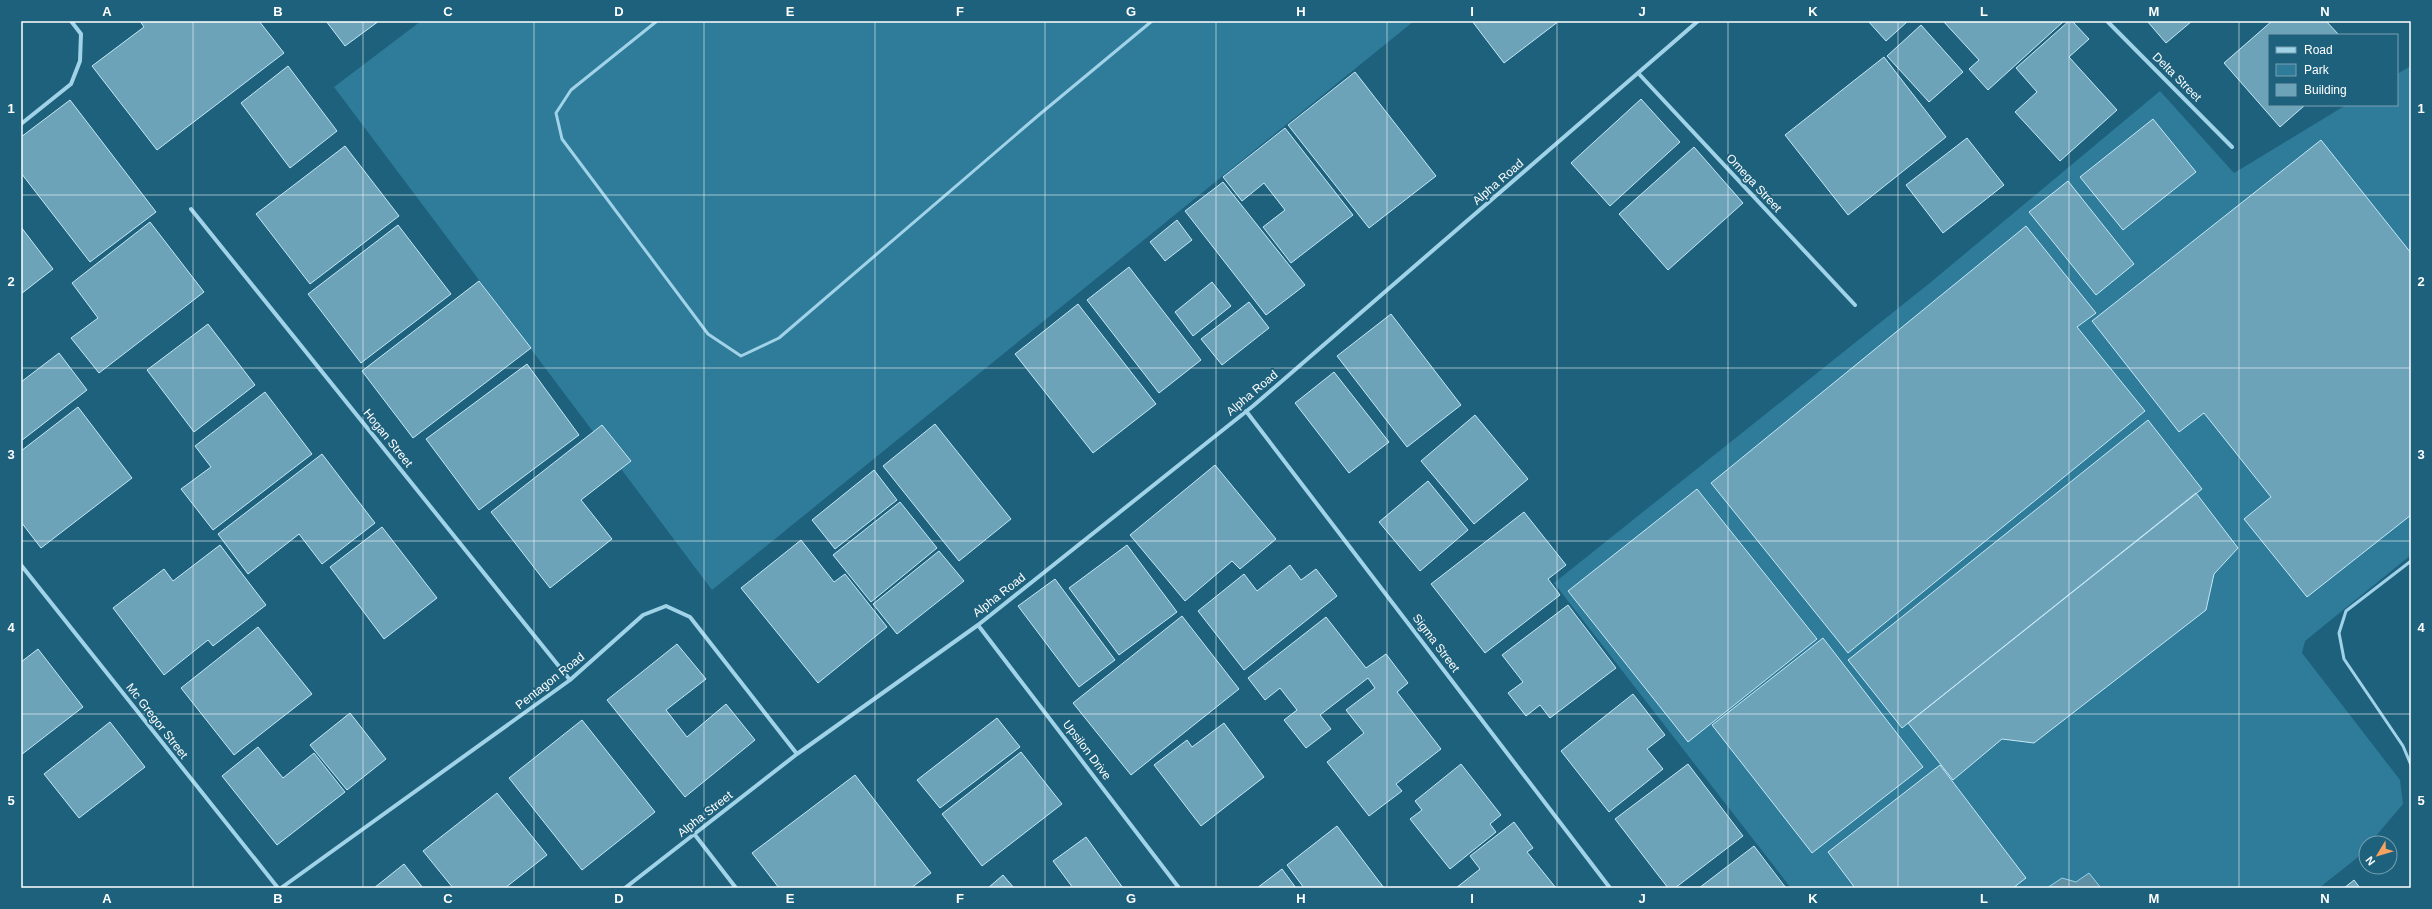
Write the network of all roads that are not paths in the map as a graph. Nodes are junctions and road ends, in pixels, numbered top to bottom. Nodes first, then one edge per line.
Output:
1 (71, 21) edge
2 (657, 21) edge
3 (1152, 21) edge
4 (1698, 21) edge
5 (2107, 21) edge
6 (1639, 74) junction
7 (21, 124) edge
8 (2232, 147) dead end
9 (191, 209) dead end
10 (1855, 305) dead end
11 (1246, 411) junction
12 (2411, 561) edge
13 (21, 565) edge
14 (978, 625) junction
15 (570, 680) junction
16 (797, 754) junction
17 (2411, 765) edge
18 (695, 835) junction
19 (278, 888) edge
20 (281, 888) edge
21 (624, 888) edge
22 (736, 888) edge
23 (1179, 888) edge
24 (1610, 888) edge

1 - 7 street
2 - 3 lane
4 - 6 street, Alpha Road
5 - 8 street, Delta Street
6 - 10 street, Omega Street
6 - 11 street, Alpha Road
9 - 15 street, Hogan Street
11 - 14 street, Alpha Road
11 - 24 street, Sigma Street
12 - 17 lane
13 - 19 street, Mc Gregor Street
14 - 16 street, Alpha Road
14 - 23 street, Upsilon Drive
15 - 16 street, Pentagon Road
15 - 20 street, Pentagon Road
16 - 18 street, Alpha Street
18 - 21 street, Alpha Street
18 - 22 street

